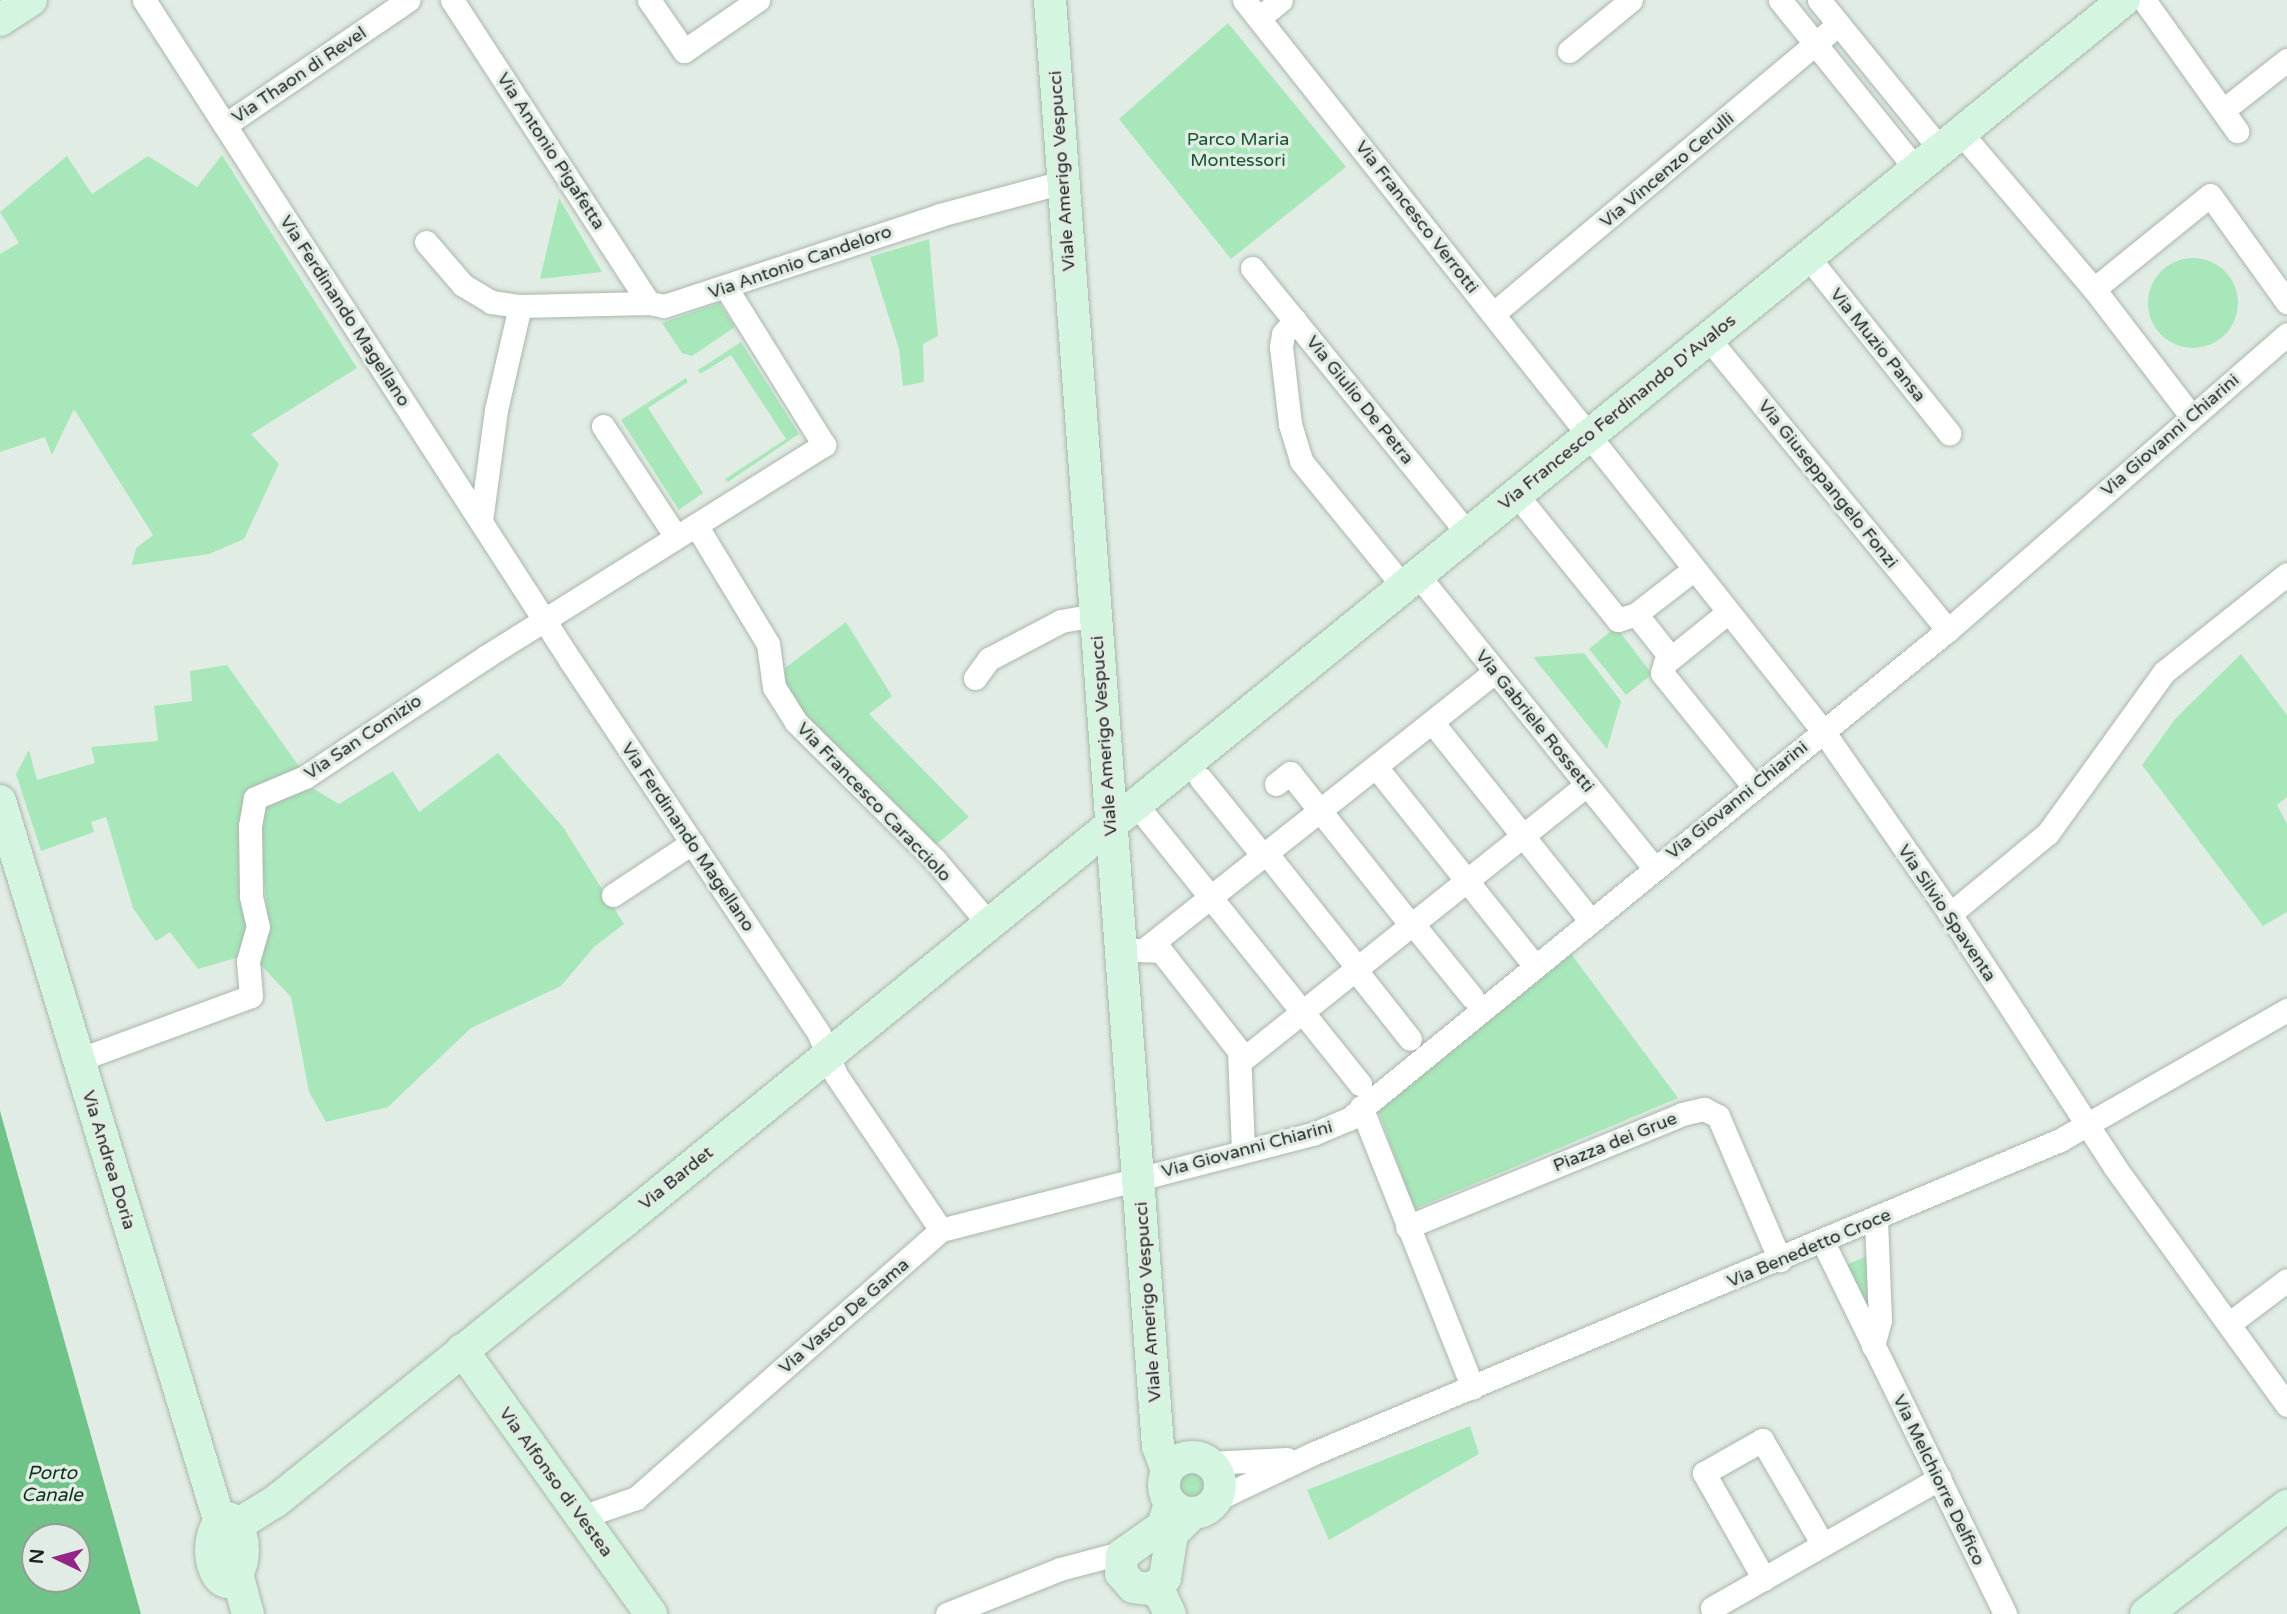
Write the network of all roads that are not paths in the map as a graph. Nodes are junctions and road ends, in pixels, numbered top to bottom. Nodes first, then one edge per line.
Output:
1 (31, 0) edge
2 (144, 0) edge
3 (408, 0) edge
4 (452, 0) edge
5 (649, 0) edge
6 (758, 0) edge
7 (1050, 0) edge
8 (1244, 0) edge
9 (1281, 0) edge
10 (1631, 0) edge
11 (1780, 0) edge
12 (1819, 0) edge
13 (2124, 0) edge
14 (2144, 0) edge
15 (1259, 18) junction
16 (0, 20) edge
17 (1839, 24) junction
18 (1817, 44) junction
19 (1569, 51) dead end
20 (2287, 60) edge
21 (2231, 104) dead end
22 (225, 125) junction
23 (2237, 131) dead end
24 (1951, 141) junction
25 (1916, 169) junction
26 (1063, 182) junction
27 (425, 242) dead end
28 (1808, 257) junction
29 (1252, 268) dead end
30 (727, 289) junction
31 (2094, 289) junction
32 (2287, 302) edge
33 (649, 303) junction
34 (526, 306) junction
35 (1493, 314) junction
36 (1295, 320) junction
37 (1708, 338) junction
38 (2285, 341) edge
39 (2191, 416) junction
40 (603, 426) dead end
41 (1949, 433) dead end
42 (1588, 435) junction
43 (1516, 494) junction
44 (481, 521) junction
45 (696, 526) junction
46 (1467, 533) junction
47 (675, 536) junction
48 (1693, 570) junction
49 (2287, 575) edge
50 (1410, 580) junction
51 (1727, 613) junction
52 (1636, 614) junction
53 (1095, 615) junction
54 (546, 621) junction
55 (1948, 630) junction
56 (1671, 658) junction
57 (1496, 672) junction
58 (975, 678) dead end
59 (1432, 722) junction
60 (1823, 731) junction
61 (1376, 767) junction
62 (1200, 779) dead end
63 (1276, 785) dead end
64 (1587, 785) junction
65 (1754, 787) junction
66 (0, 801) edge
67 (1135, 803) junction
68 (1321, 811) junction
69 (1110, 824) junction
70 (1522, 835) junction
71 (692, 842) junction
72 (1265, 856) junction
73 (1653, 867) junction
74 (1466, 880) junction
75 (613, 895) dead end
76 (1211, 898) junction
77 (1950, 914) junction
78 (1591, 921) junction
79 (988, 923) junction
80 (1411, 924) junction
81 (1132, 951) junction
82 (1535, 966) junction
83 (1355, 967) junction
84 (1472, 997) dead end
85 (2287, 1010) edge
86 (1302, 1011) junction
87 (1410, 1039) dead end
88 (828, 1055) junction
89 (78, 1060) junction
90 (1241, 1060) junction
91 (1360, 1084) dead end
92 (1361, 1107) junction
93 (2087, 1125) junction
94 (1243, 1152) junction
95 (1139, 1178) junction
96 (1875, 1220) junction
97 (1407, 1227) junction
98 (941, 1230) junction
99 (1823, 1242) junction
100 (1780, 1260) junction
101 (2287, 1280) edge
102 (2230, 1323) junction
103 (1873, 1346) junction
104 (462, 1350) junction
105 (1474, 1388) junction
106 (2287, 1405) edge
107 (1314, 1453) junction
108 (1209, 1463) junction
109 (1167, 1471) junction
110 (1940, 1478) junction
111 (1193, 1505) junction
112 (2287, 1506) edge
113 (581, 1517) junction
114 (228, 1530) junction
115 (1823, 1545) junction
116 (1133, 1574) junction
117 (1764, 1579) junction
118 (1712, 1608) dead end
119 (248, 1614) edge
120 (651, 1614) edge
121 (947, 1614) edge
122 (1170, 1614) edge
123 (2005, 1614) edge
124 (2146, 1614) edge

1 - 16 street
2 - 22 street, Via Ferdinando Magellano
3 - 22 street, Via Thaon di Revel
4 - 33 street, Via Antonio Pigafetta
5 - 6 street
7 - 26 street, Viale Amerigo Vespucci
8 - 15 street, Via Francesco Verrotti
9 - 15 street
10 - 19 street
11 - 18 street
12 - 17 street
13 - 24 street, Via Francesco Ferdinando D'Avalos
14 - 23 street
15 - 35 street, Via Francesco Verrotti
17 - 18 street, Via Vincenzo Cerulli
17 - 24 street
18 - 25 street
18 - 35 street, Via Vincenzo Cerulli
20 - 21 street
22 - 44 street, Via Ferdinando Magellano
24 - 25 street, Via Francesco Ferdinando D'Avalos
24 - 31 street
25 - 28 street, Via Francesco Ferdinando D'Avalos
26 - 30 street, Via Antonio Candeloro
26 - 53 street, Viale Amerigo Vespucci
27 - 34 street, Via Antonio Candeloro
28 - 37 street, Via Francesco Ferdinando D'Avalos
28 - 41 street, Via Muzio Pansa
29 - 36 street, Via Giulio De Petra
30 - 33 street, Via Antonio Candeloro
30 - 45 street
31 - 32 street
31 - 39 street
33 - 34 street, Via Antonio Candeloro
34 - 44 street
35 - 42 street, Via Francesco Verrotti
36 - 46 street, Via Giulio De Petra
36 - 50 street, Via Gabriele Rossetti
37 - 42 street, Via Francesco Ferdinando D'Avalos
37 - 55 street, Via Giuseppangelo Fonzi
38 - 39 street, Via Giovanni Chiarini
39 - 55 street, Via Giovanni Chiarini
40 - 47 street
42 - 43 street, Via Francesco Ferdinando D'Avalos
42 - 48 street, Via Silvio Spaventa
43 - 46 street, Via Francesco Ferdinando D'Avalos
43 - 52 street
44 - 54 street, Via Ferdinando Magellano
45 - 47 street
45 - 79 street, Via Francesco Caracciolo
46 - 50 street, Via Francesco Ferdinando D'Avalos
47 - 54 street
48 - 51 street, Via Silvio Spaventa
48 - 52 street
49 - 77 street
50 - 57 street, Via Gabriele Rossetti
50 - 67 street, Via Francesco Ferdinando D'Avalos
51 - 56 street
51 - 60 street, Via Silvio Spaventa
52 - 56 street
53 - 58 street
53 - 69 street, Viale Amerigo Vespucci
54 - 71 street, Via Ferdinando Magellano
54 - 89 street, Via San Comizio
55 - 60 street, Via Giovanni Chiarini
56 - 65 street
57 - 59 street
57 - 64 street, Via Gabriele Rossetti
59 - 61 street
59 - 70 street
60 - 65 street, Via Giovanni Chiarini
60 - 77 street, Via Silvio Spaventa
61 - 68 street
61 - 74 street
62 - 72 street
63 - 68 street
64 - 70 street
64 - 73 street, Via Gabriele Rossetti
65 - 73 street, Via Giovanni Chiarini
66 - 89 street, Via Andrea Doria
67 - 69 street, Via Francesco Ferdinando D'Avalos
67 - 76 street
68 - 72 street
68 - 80 street
69 - 79 street, Via Bardet
69 - 81 street, Viale Amerigo Vespucci
70 - 74 street
70 - 78 street
71 - 75 street
71 - 88 street, Via Ferdinando Magellano
72 - 76 street
72 - 83 street
73 - 78 street, Via Giovanni Chiarini
74 - 80 street
74 - 82 street
76 - 81 street
76 - 86 street
77 - 93 street, Via Silvio Spaventa
78 - 82 street, Via Giovanni Chiarini
79 - 88 street, Via Bardet
80 - 83 street
80 - 84 street
81 - 90 street
81 - 95 street, Viale Amerigo Vespucci
82 - 92 street, Via Giovanni Chiarini
83 - 86 street
83 - 87 street
85 - 93 street, Via Benedetto Croce
86 - 90 street
86 - 91 street
88 - 98 street, Via Ferdinando Magellano
88 - 104 street, Via Bardet
89 - 114 street, Via Andrea Doria
90 - 94 street
92 - 94 street, Via Giovanni Chiarini
92 - 97 street
93 - 96 street, Via Benedetto Croce
93 - 102 street, Via Silvio Spaventa
94 - 95 street, Via Giovanni Chiarini
95 - 98 street, Via Vasco De Gama
95 - 109 street, Viale Amerigo Vespucci
96 - 99 street, Via Benedetto Croce
96 - 103 street
97 - 100 street, Piazza dei Grue
97 - 105 street
98 - 113 street, Via Vasco De Gama
99 - 100 street, Via Benedetto Croce
99 - 103 street, Via Melchiorre Delfico
100 - 105 street, Via Benedetto Croce
101 - 102 street
102 - 106 street, Via Silvio Spaventa
103 - 110 street, Via Melchiorre Delfico
104 - 113 street, Via Alfonso di Vestea
104 - 114 street, Via Bardet
105 - 107 street, Via Benedetto Croce
107 - 108 street, Via Benedetto Croce
107 - 111 street, Via Benedetto Croce
108 - 109 street
108 - 111 street
109 - 111 street
110 - 115 street
110 - 123 street, Via Melchiorre Delfico
111 - 116 street
111 - 116 street
112 - 124 street
113 - 120 street, Via Alfonso di Vestea
114 - 119 street, Via Andrea Doria
115 - 117 street
115 - 117 street
116 - 121 street
116 - 122 street
117 - 118 street

